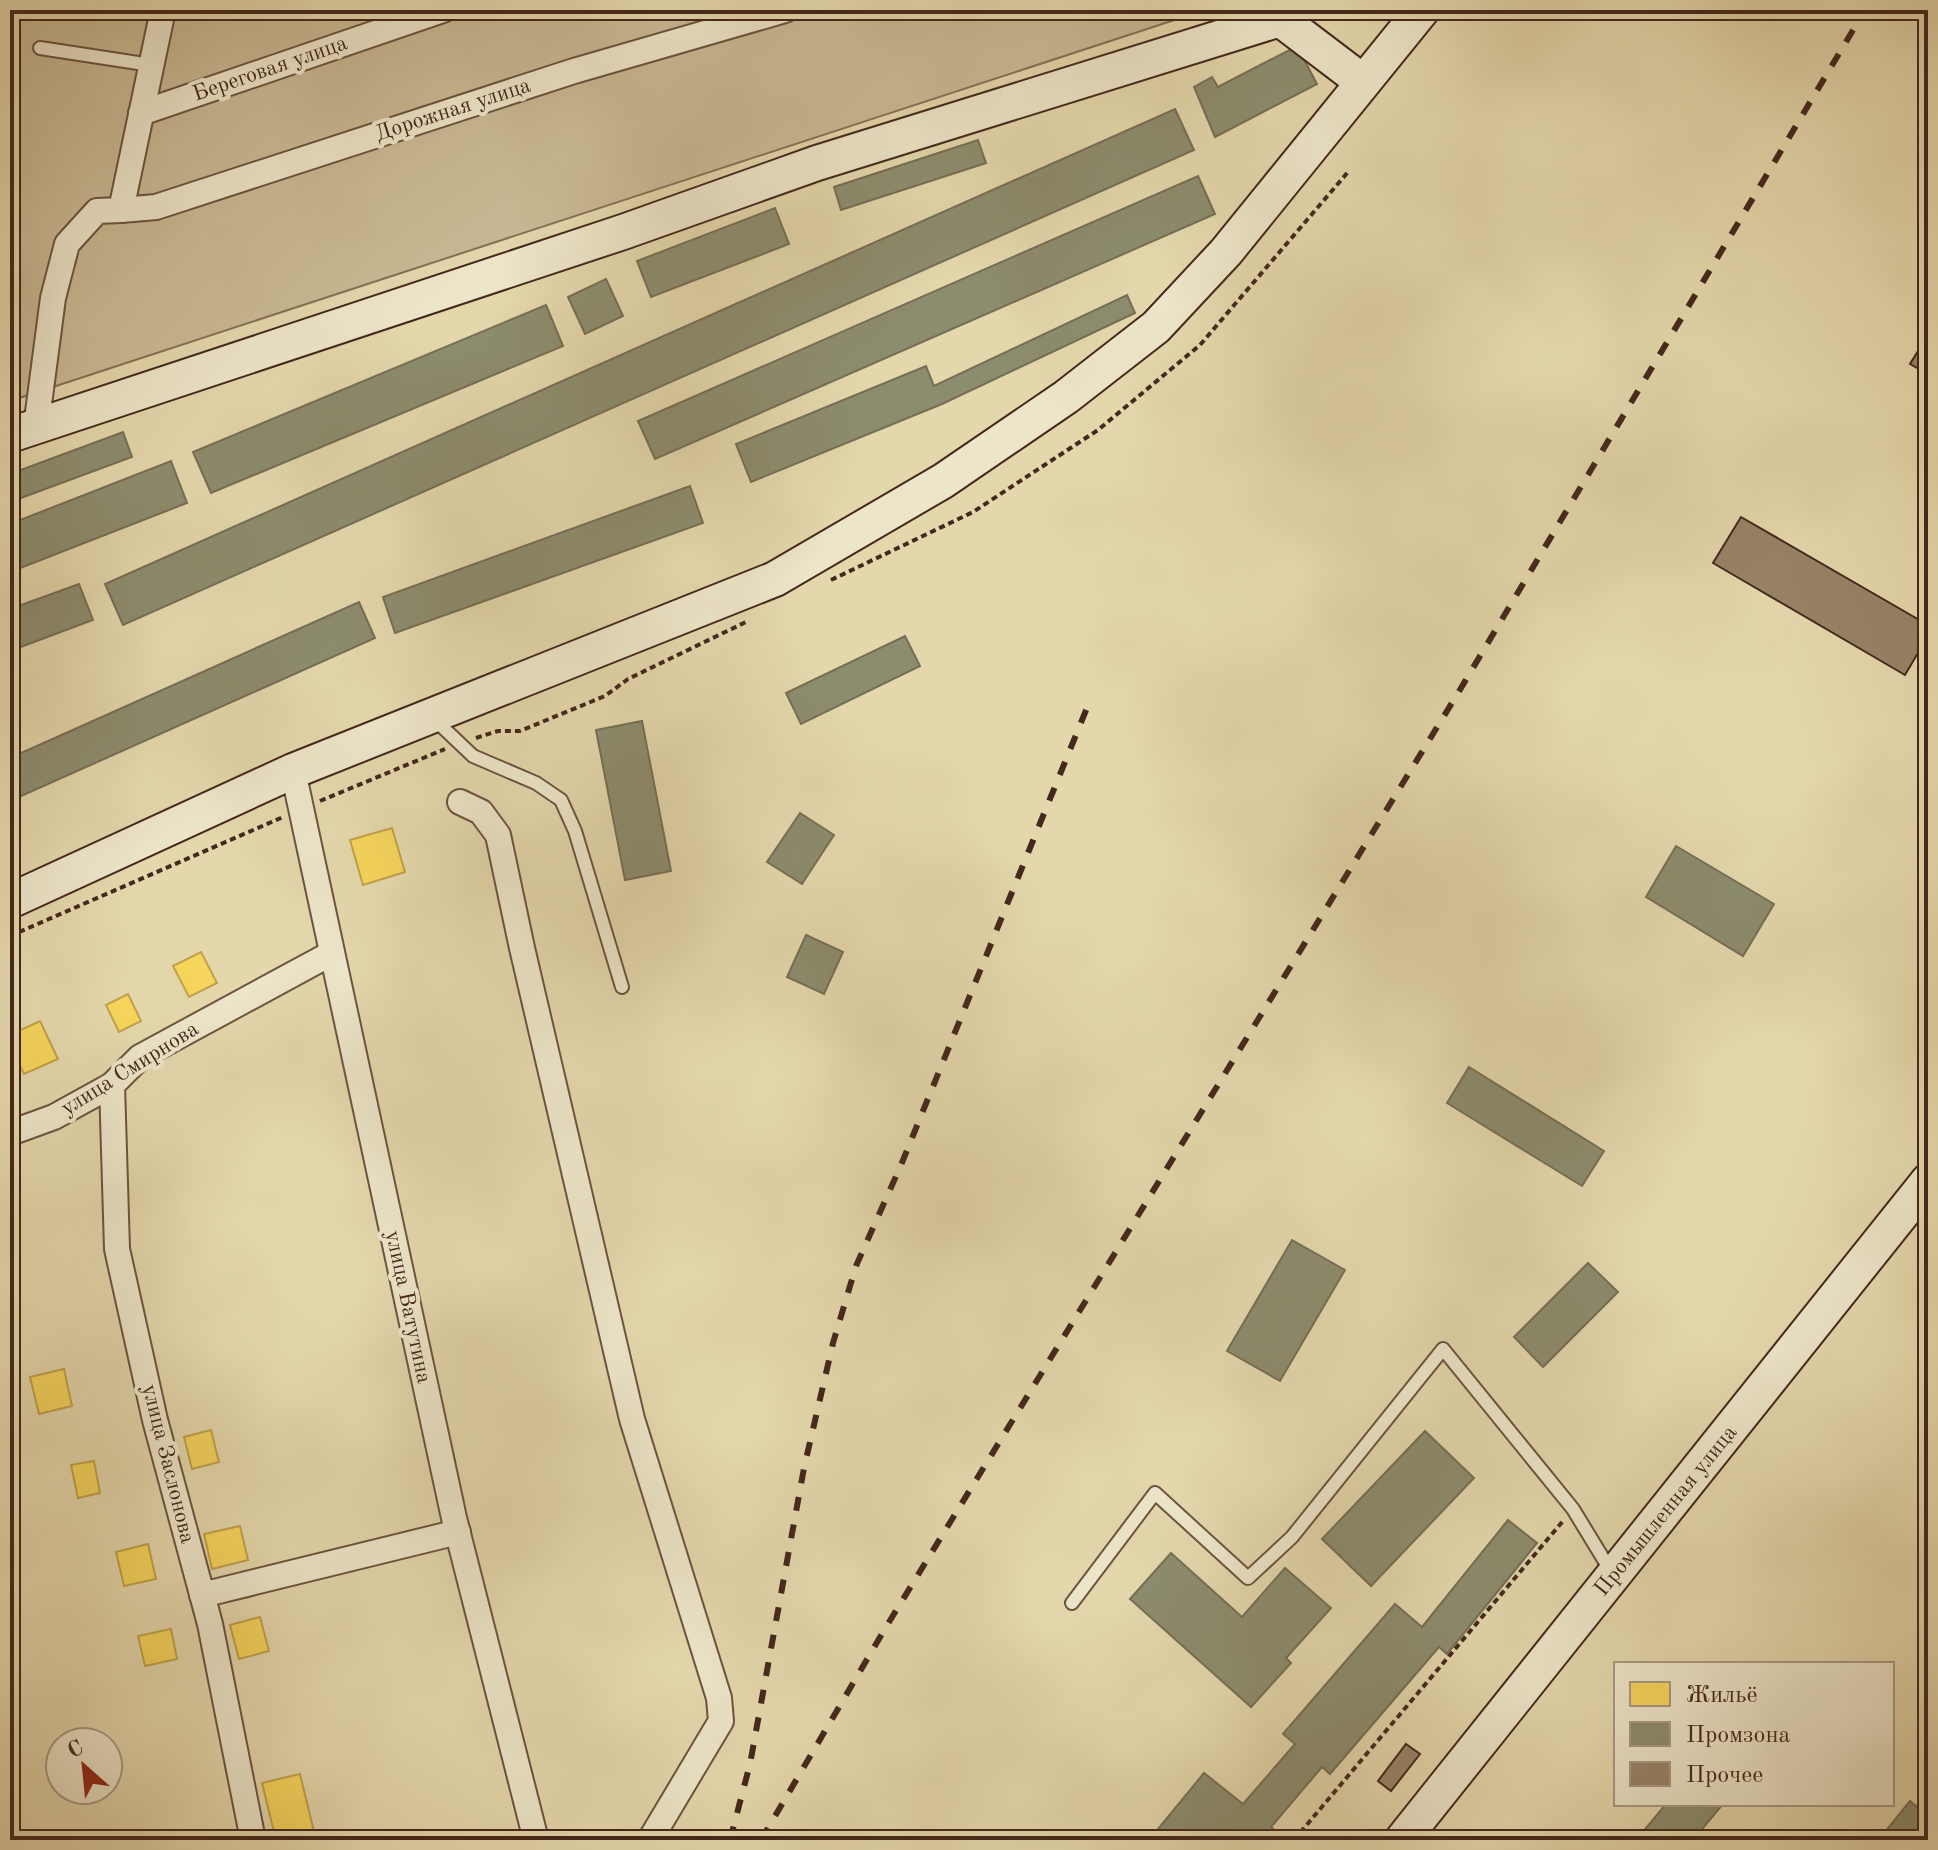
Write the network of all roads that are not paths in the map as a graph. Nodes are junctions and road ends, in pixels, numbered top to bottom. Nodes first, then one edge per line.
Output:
1 (163, 10) edge
2 (443, 10) edge
3 (785, 10) edge
4 (1422, 10) edge
5 (1280, 14) edge
6 (40, 48) dead end
7 (151, 65) junction
8 (1363, 82) junction
9 (141, 113) junction
10 (121, 210) junction
11 (23, 431) edge
12 (429, 715) junction
13 (293, 771) junction
14 (460, 802) dead end
15 (10, 901) edge
16 (332, 953) junction
17 (622, 987) dead end
18 (112, 1085) junction
19 (10, 1133) edge
20 (1928, 1181) edge
21 (458, 1532) junction
22 (1614, 1576) junction
23 (202, 1595) junction
24 (1072, 1603) dead end
25 (253, 1840) edge
26 (536, 1840) edge
27 (650, 1840) edge
28 (1402, 1840) edge

1 - 7 street
2 - 9 street, Береговая улица
3 - 10 street, Дорожная улица
4 - 8 street
5 - 8 street
5 - 11 street
6 - 7 lane
7 - 9 street
8 - 12 street
9 - 10 street
10 - 11 street, Дорожная улица
12 - 13 street
12 - 17 lane
13 - 15 street
13 - 16 street, улица Ватутина
14 - 27 street
16 - 18 street, улица Смирнова
16 - 21 street, улица Ватутина
18 - 19 street, улица Смирнова
18 - 23 street, улица Заслонова
20 - 22 street, Промышленная улица
21 - 23 street
21 - 26 street, улица Ватутина
22 - 24 lane
22 - 28 street, Промышленная улица
23 - 25 street, улица Заслонова

